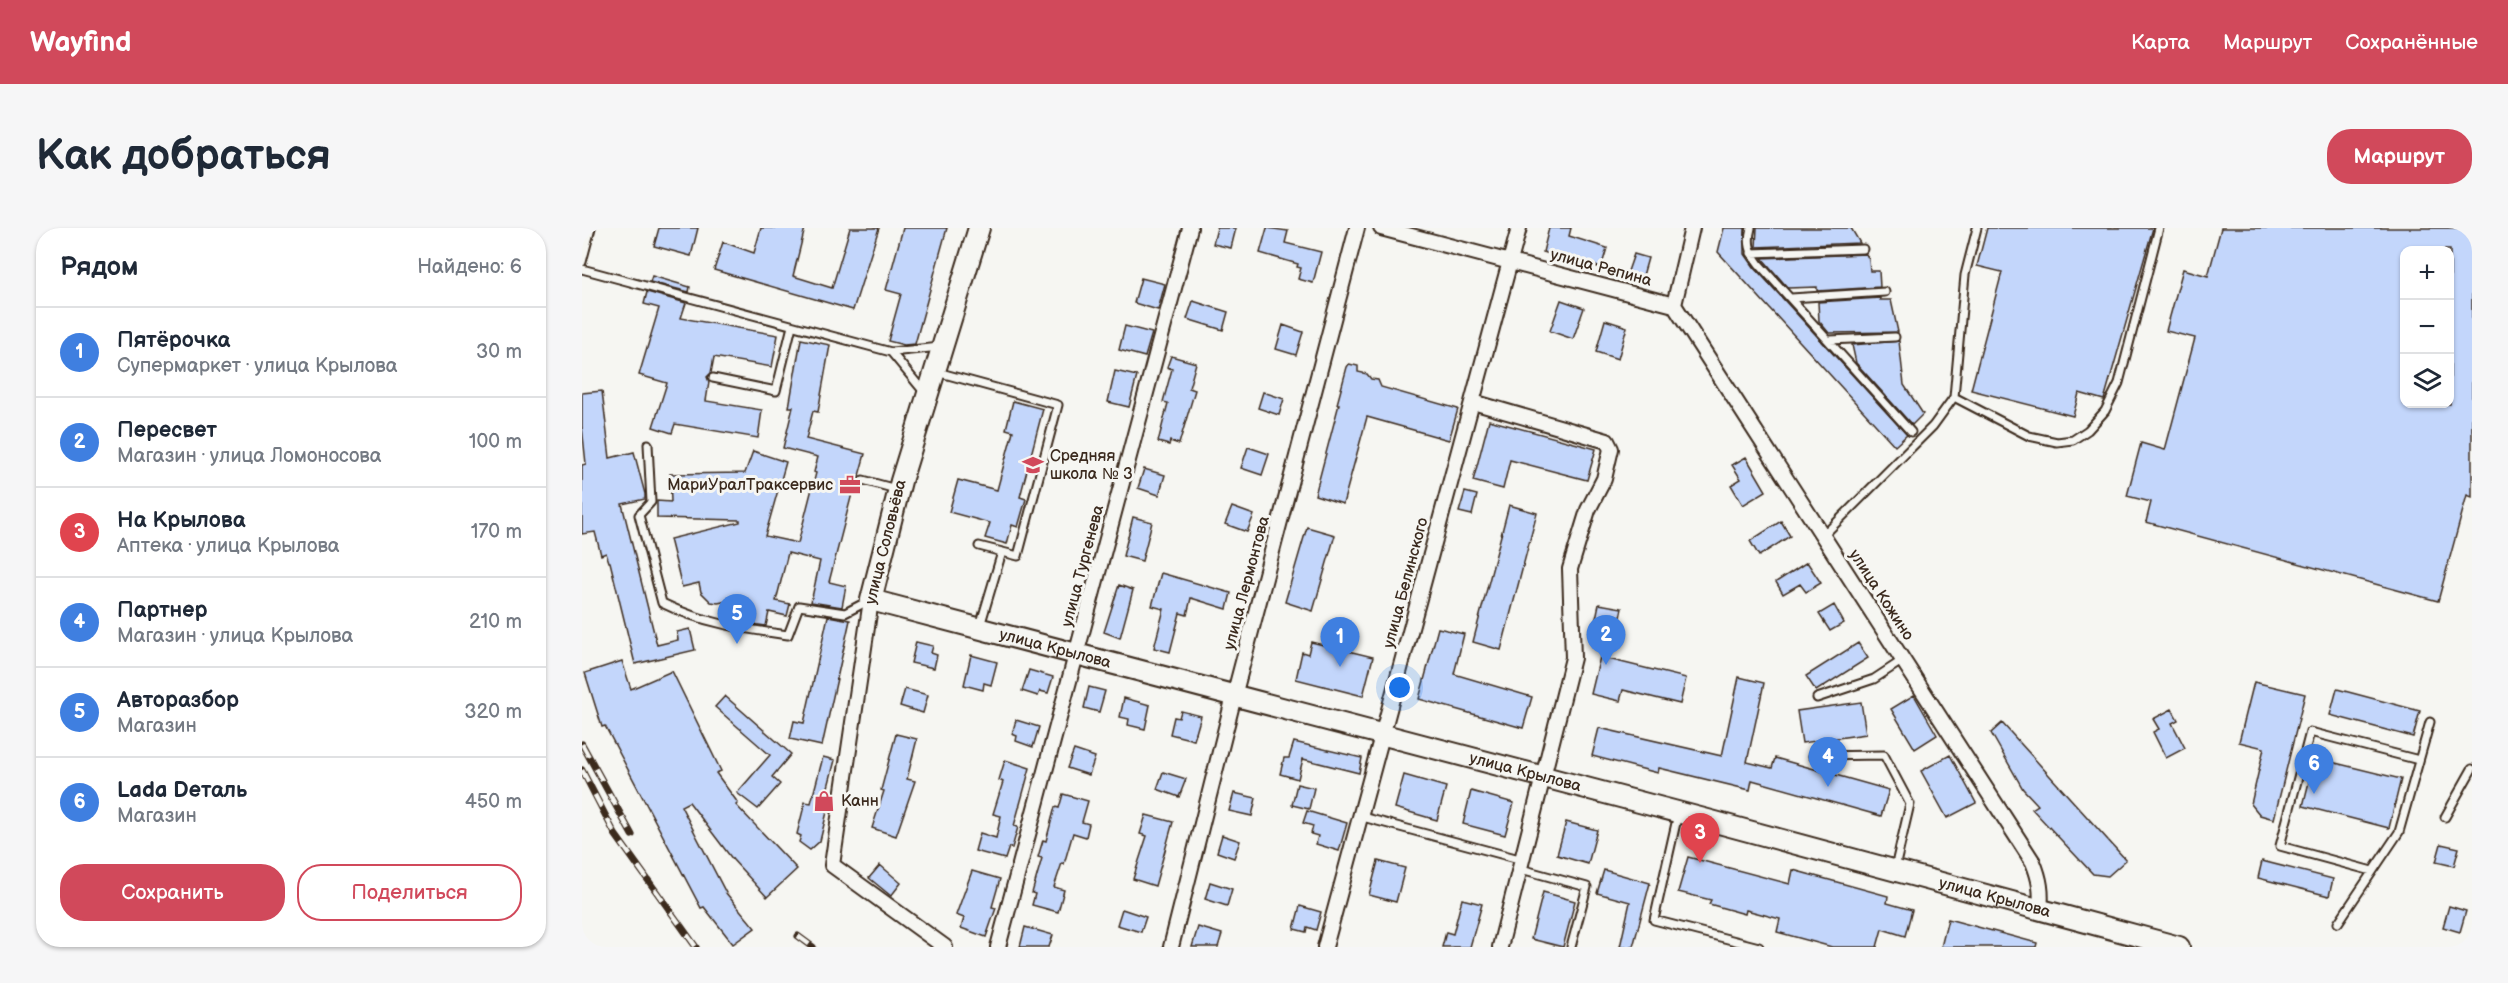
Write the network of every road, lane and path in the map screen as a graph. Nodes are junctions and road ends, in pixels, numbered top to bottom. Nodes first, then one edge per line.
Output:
1 (591, 228) edge
2 (979, 228) edge
3 (1190, 228) edge
4 (1357, 228) edge
5 (1381, 228) edge
6 (1519, 228) edge
7 (1692, 228) edge
8 (1751, 228) edge
9 (1977, 228) edge
10 (2159, 228) edge
11 (1863, 249) dead end
12 (1751, 253) junction
13 (1510, 261) junction
14 (582, 262) edge
15 (582, 269) edge
16 (1885, 292) dead end
17 (1791, 298) junction
18 (1674, 305) junction
19 (792, 326) junction
20 (1895, 337) dead end
21 (1830, 340) junction
22 (942, 347) junction
23 (891, 352) junction
24 (935, 371) junction
25 (713, 378) dead end
26 (927, 396) junction
27 (1954, 397) junction
28 (1473, 402) junction
29 (1911, 432) dead end
30 (648, 444) dead end
31 (863, 480) dead end
32 (898, 490) junction
33 (1823, 536) junction
34 (979, 546) dead end
35 (1002, 552) junction
36 (871, 600) junction
37 (979, 628) junction
38 (1077, 654) junction
39 (1903, 660) junction
40 (1234, 696) junction
41 (1817, 698) dead end
42 (2430, 723) dead end
43 (1381, 734) junction
44 (1813, 756) dead end
45 (2419, 760) junction
46 (2472, 769) edge
47 (1543, 777) junction
48 (1679, 812) junction
49 (1359, 816) junction
50 (2445, 817) dead end
51 (1522, 865) junction
52 (1895, 870) junction
53 (2372, 871) junction
54 (2040, 910) junction
55 (2338, 923) dead end
56 (945, 947) edge
57 (998, 947) edge
58 (1171, 947) edge
59 (1325, 947) edge
60 (1500, 947) edge
61 (1571, 947) edge
62 (1759, 947) edge
63 (2179, 947) edge

1 - 14 lane
2 - 22 main road, улица Соловьёва
3 - 38 street, улица Тургенева
4 - 40 street, улица Лермонтова
5 - 13 street, улица Репина
6 - 13 street, улица Белинского
7 - 18 street
8 - 12 lane
9 - 27 lane
10 - 27 lane
11 - 12 lane
12 - 17 lane
13 - 18 street, улица Репина
13 - 28 street, улица Белинского
15 - 19 lane
16 - 17 lane
17 - 21 lane
18 - 33 street, улица Кожино
19 - 23 lane
19 - 25 lane
20 - 21 lane
21 - 29 lane
22 - 23 lane
22 - 24 main road, улица Соловьёва
23 - 26 lane
24 - 26 main road, улица Соловьёва
24 - 35 lane
26 - 32 main road, улица Соловьёва
27 - 33 lane
28 - 43 street, улица Белинского
28 - 47 street
30 - 36 lane
31 - 32 lane
32 - 36 main road, улица Соловьёва
33 - 39 street, улица Кожино
34 - 35 lane
35 - 37 lane
36 - 37 main road, улица Крылова
36 - 56 street, улица Соловьёва
37 - 38 main road, улица Крылова
38 - 40 main road, улица Крылова
38 - 57 street, улица Тургенева
39 - 41 lane
39 - 54 street, улица Кожино
40 - 43 main road, улица Крылова
40 - 58 street, улица Лермонтова
42 - 45 lane
43 - 47 main road, улица Крылова
43 - 49 street, улица Белинского
44 - 52 lane
45 - 53 lane
45 - 53 lane
46 - 50 lane
47 - 48 main road, улица Крылова
47 - 51 street
48 - 52 main road, улица Крылова
48 - 62 lane
49 - 51 lane
49 - 59 street, улица Белинского
51 - 60 street
51 - 61 lane
52 - 54 main road, улица Крылова
53 - 55 lane
54 - 63 main road, улица Крылова

